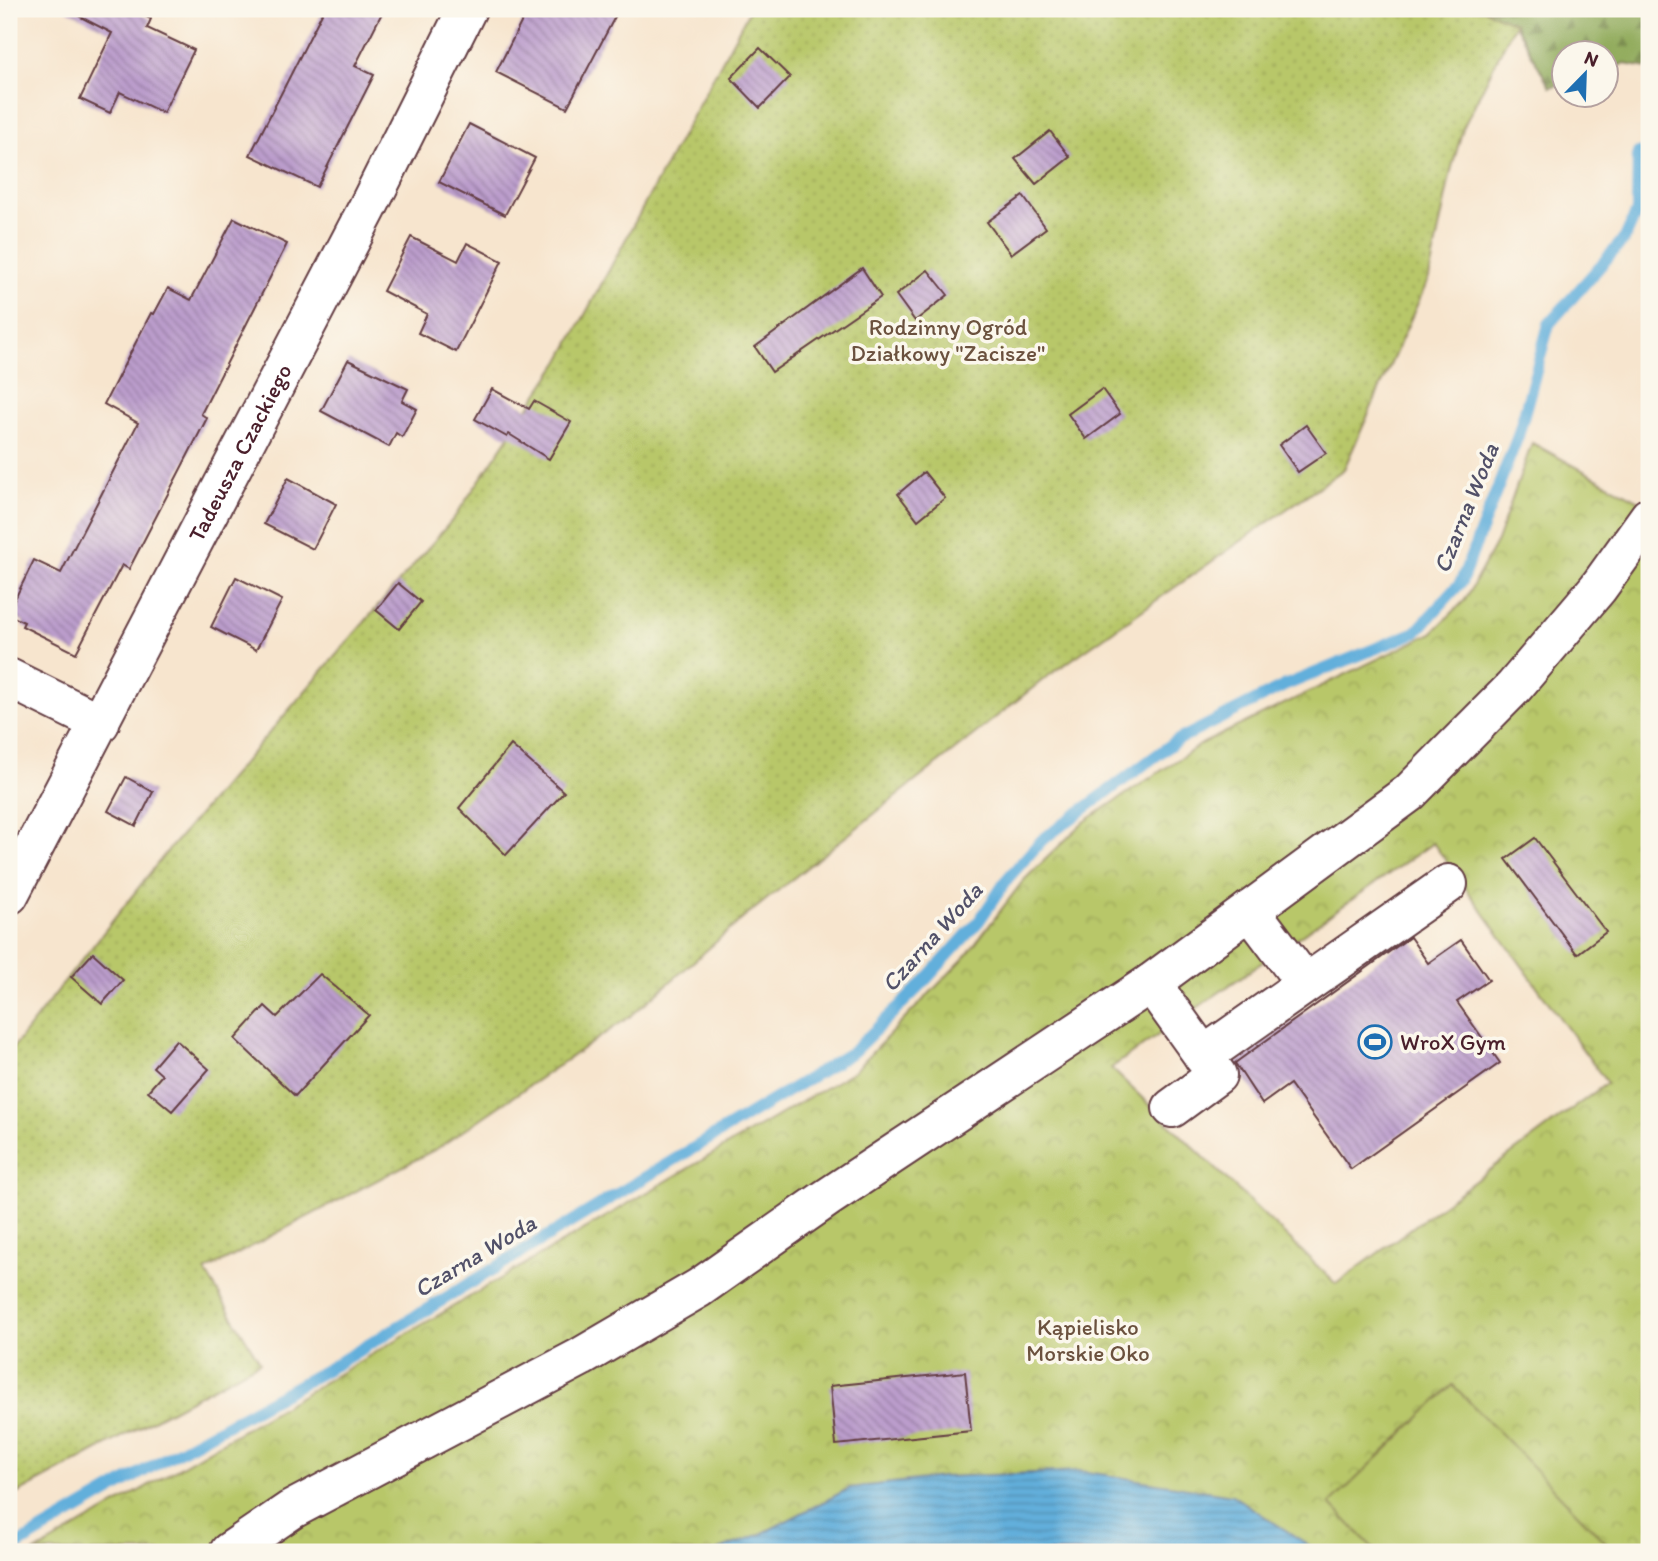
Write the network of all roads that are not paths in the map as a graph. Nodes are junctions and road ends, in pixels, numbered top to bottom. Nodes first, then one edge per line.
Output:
1 (467, 9) edge
2 (1649, 517) edge
3 (9, 678) edge
4 (100, 723) junction
5 (1448, 884) dead end
6 (9, 895) edge
7 (1250, 909) junction
8 (1163, 973) junction
9 (1305, 983) junction
10 (1203, 1056) junction
11 (1172, 1108) dead end
12 (229, 1552) edge

1 - 4 street, Tadeusza Czackiego
2 - 7 street
3 - 4 street
4 - 6 street, Tadeusza Czackiego
5 - 9 street
7 - 8 street
7 - 9 street
8 - 10 street
8 - 12 street
9 - 10 street
10 - 11 street

